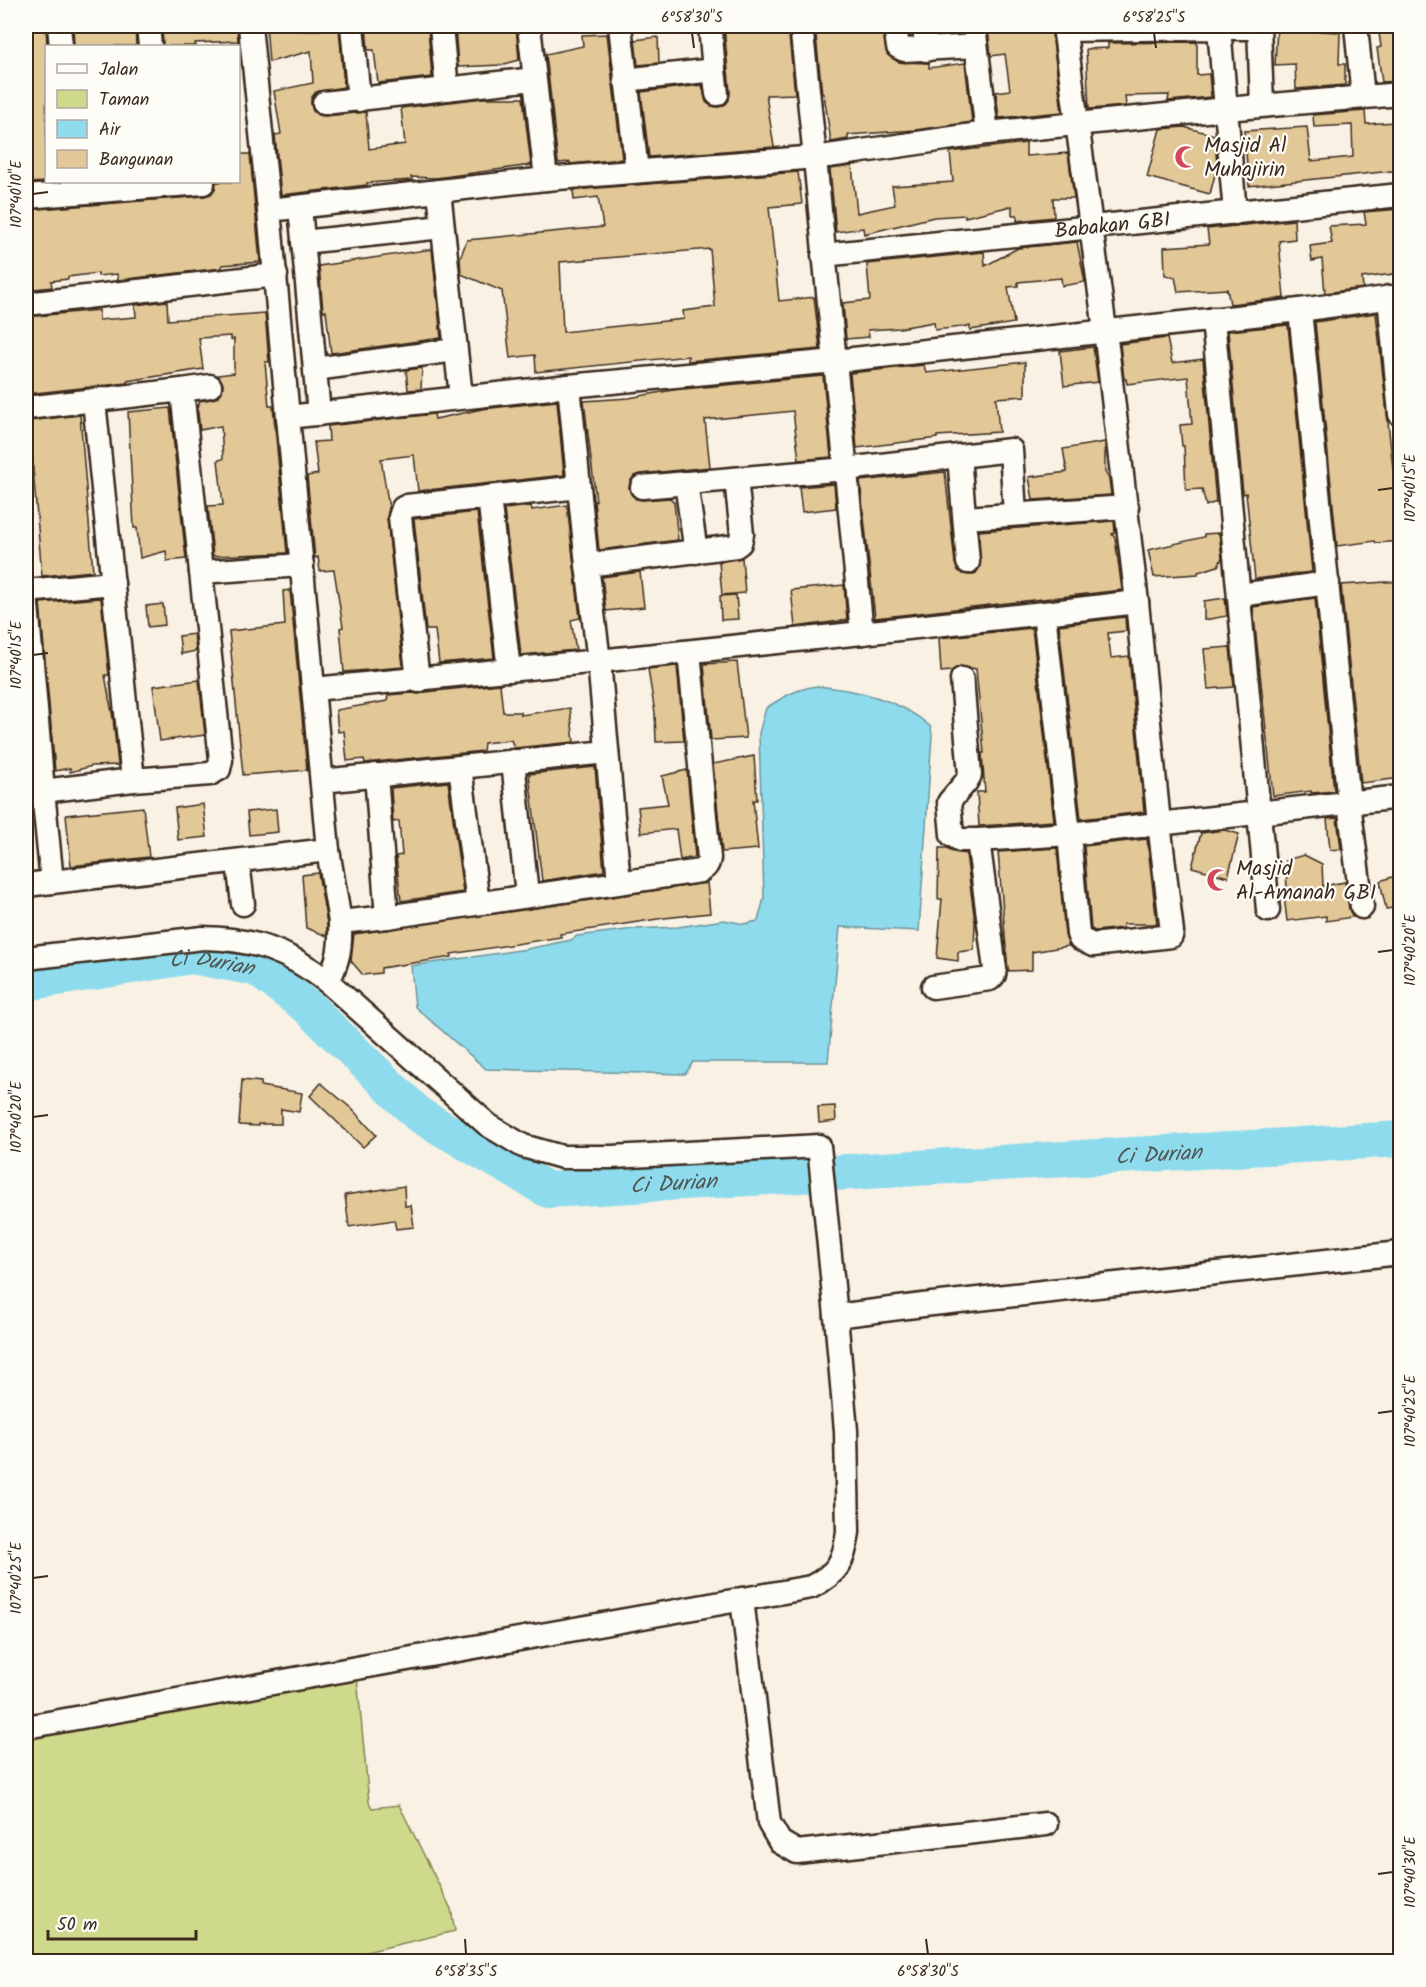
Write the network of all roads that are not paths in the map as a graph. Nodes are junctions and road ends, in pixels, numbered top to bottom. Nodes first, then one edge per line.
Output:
1 (59, 26) edge
2 (148, 26) edge
3 (249, 26) edge
4 (352, 26) edge
5 (441, 26) edge
6 (529, 26) edge
7 (620, 26) edge
8 (710, 26) edge
9 (801, 26) edge
10 (895, 26) edge
11 (924, 26) edge
12 (1356, 26) edge
13 (1259, 27) edge
14 (1064, 28) edge
15 (1219, 28) junction
16 (975, 36) edge
17 (61, 45) edge
18 (150, 45) edge
19 (926, 50) junction
20 (714, 70) junction
21 (534, 79) junction
22 (625, 80) junction
23 (447, 89) junction
24 (717, 94) dead end
25 (1401, 94) edge
26 (1363, 97) junction
27 (359, 100) junction
28 (324, 103) dead end
29 (1262, 105) junction
30 (1226, 109) junction
31 (1077, 123) junction
32 (987, 133) junction
33 (816, 158) junction
34 (637, 171) junction
35 (546, 179) junction
36 (203, 183) edge
37 (163, 184) edge
38 (74, 187) edge
39 (439, 191) junction
40 (1401, 195) edge
41 (26, 197) edge
42 (300, 207) junction
43 (269, 210) junction
44 (1235, 213) junction
45 (442, 227) junction
46 (1091, 227) junction
47 (303, 242) junction
48 (823, 255) junction
49 (276, 275) junction
50 (1395, 296) edge
51 (26, 304) edge
52 (1300, 310) junction
53 (1213, 319) junction
54 (1105, 330) junction
55 (455, 350) junction
56 (835, 361) junction
57 (315, 369) junction
58 (210, 386) dead end
59 (569, 386) junction
60 (182, 390) junction
61 (461, 397) junction
62 (94, 401) junction
63 (26, 408) edge
64 (320, 414) junction
65 (1401, 414) edge
66 (288, 417) junction
67 (959, 456) junction
68 (846, 469) junction
69 (736, 479) junction
70 (686, 483) junction
71 (579, 487) junction
72 (642, 487) dead end
73 (489, 496) junction
74 (1127, 507) junction
75 (1015, 514) junction
76 (965, 518) junction
77 (696, 552) junction
78 (968, 562) dead end
79 (302, 565) junction
80 (587, 565) junction
81 (201, 572) junction
82 (113, 583) junction
83 (1328, 583) junction
84 (26, 592) edge
85 (1240, 595) junction
86 (1137, 602) junction
87 (1044, 614) junction
88 (862, 633) junction
89 (689, 652) junction
90 (598, 662) junction
91 (508, 670) junction
92 (962, 679) dead end
93 (418, 681) junction
94 (314, 689) junction
95 (30, 701) edge
96 (607, 752) junction
97 (513, 761) junction
98 (459, 767) junction
99 (376, 774) junction
100 (133, 780) junction
101 (322, 781) junction
102 (34, 792) edge
103 (1401, 797) edge
104 (1349, 802) junction
105 (1259, 812) junction
106 (1159, 823) junction
107 (1069, 834) junction
108 (978, 840) junction
109 (328, 850) junction
110 (238, 861) junction
111 (52, 882) junction
112 (619, 882) junction
113 (26, 885) edge
114 (527, 895) junction
115 (478, 903) junction
116 (243, 904) dead end
117 (1362, 907) dead end
118 (1268, 910) dead end
119 (387, 917) junction
120 (340, 922) junction
121 (26, 958) edge
122 (328, 982) junction
123 (933, 987) dead end
124 (1401, 1253) edge
125 (836, 1316) junction
126 (742, 1599) junction
127 (26, 1727) edge
128 (1046, 1824) dead end

1 - 17 street
2 - 18 street
3 - 43 street
4 - 27 street
5 - 23 street
6 - 21 street
7 - 22 street
8 - 20 street
9 - 33 street
10 - 19 street
11 - 19 street
12 - 26 street
13 - 15 street
13 - 29 street
14 - 15 street
14 - 31 street
15 - 30 street
16 - 19 street
16 - 32 street
20 - 22 street
20 - 24 street
21 - 23 street
21 - 35 street
22 - 34 street
23 - 27 street
25 - 26 street
26 - 29 street
27 - 28 street
29 - 30 street
30 - 31 street
30 - 44 street
31 - 32 street
31 - 46 street
32 - 33 street
33 - 34 street
33 - 48 street
34 - 35 street
35 - 39 street
36 - 37 street
37 - 38 street
38 - 41 street
39 - 42 street
39 - 45 street
40 - 44 street, Babakan GBI
42 - 43 street
42 - 47 street
43 - 49 street
44 - 46 street, Babakan GBI
45 - 47 street
45 - 55 street
46 - 48 street, Babakan GBI
46 - 54 street
47 - 57 street
48 - 56 street
49 - 51 street
49 - 66 street
50 - 52 street
50 - 65 street
52 - 53 street
52 - 83 street
53 - 54 street
53 - 85 street
54 - 56 street
54 - 74 street
55 - 57 street
55 - 61 street
56 - 59 street
56 - 68 street
57 - 64 street
58 - 60 street
59 - 61 street
59 - 71 street
60 - 62 street
60 - 81 street
61 - 64 street
62 - 63 street
62 - 82 street
64 - 66 street
66 - 79 street
67 - 68 street
67 - 75 street
67 - 76 street
68 - 69 street
68 - 88 street
69 - 70 street
69 - 77 street
70 - 72 street
70 - 77 street
71 - 73 street
71 - 80 street
73 - 91 street
73 - 93 street
74 - 75 street
74 - 86 street
75 - 76 street
76 - 78 street
77 - 80 street
79 - 81 street
79 - 94 street
80 - 90 street
81 - 100 street
82 - 84 street
82 - 100 street
83 - 85 street
83 - 104 street
84 - 95 street
85 - 105 street
86 - 87 street
86 - 106 street
87 - 88 street
87 - 107 street
88 - 89 street
89 - 90 street
89 - 112 street
90 - 91 street
90 - 96 street
91 - 93 street
92 - 108 street
93 - 94 street
94 - 101 street
95 - 102 street
96 - 97 street
96 - 112 street
97 - 98 street
97 - 114 street
98 - 99 street
98 - 115 street
99 - 101 street
99 - 119 street
100 - 102 street
101 - 109 street
102 - 111 street
103 - 104 street
104 - 105 street
104 - 117 street
105 - 106 street
105 - 118 street
106 - 107 street
106 - 107 street
107 - 108 street
108 - 123 street
109 - 110 street
109 - 120 street
110 - 111 street
110 - 116 street
111 - 113 street
112 - 114 street
114 - 115 street
115 - 119 street
119 - 120 street
120 - 122 street
121 - 122 street
122 - 125 street
124 - 125 street
125 - 126 street
126 - 127 street
126 - 128 street

